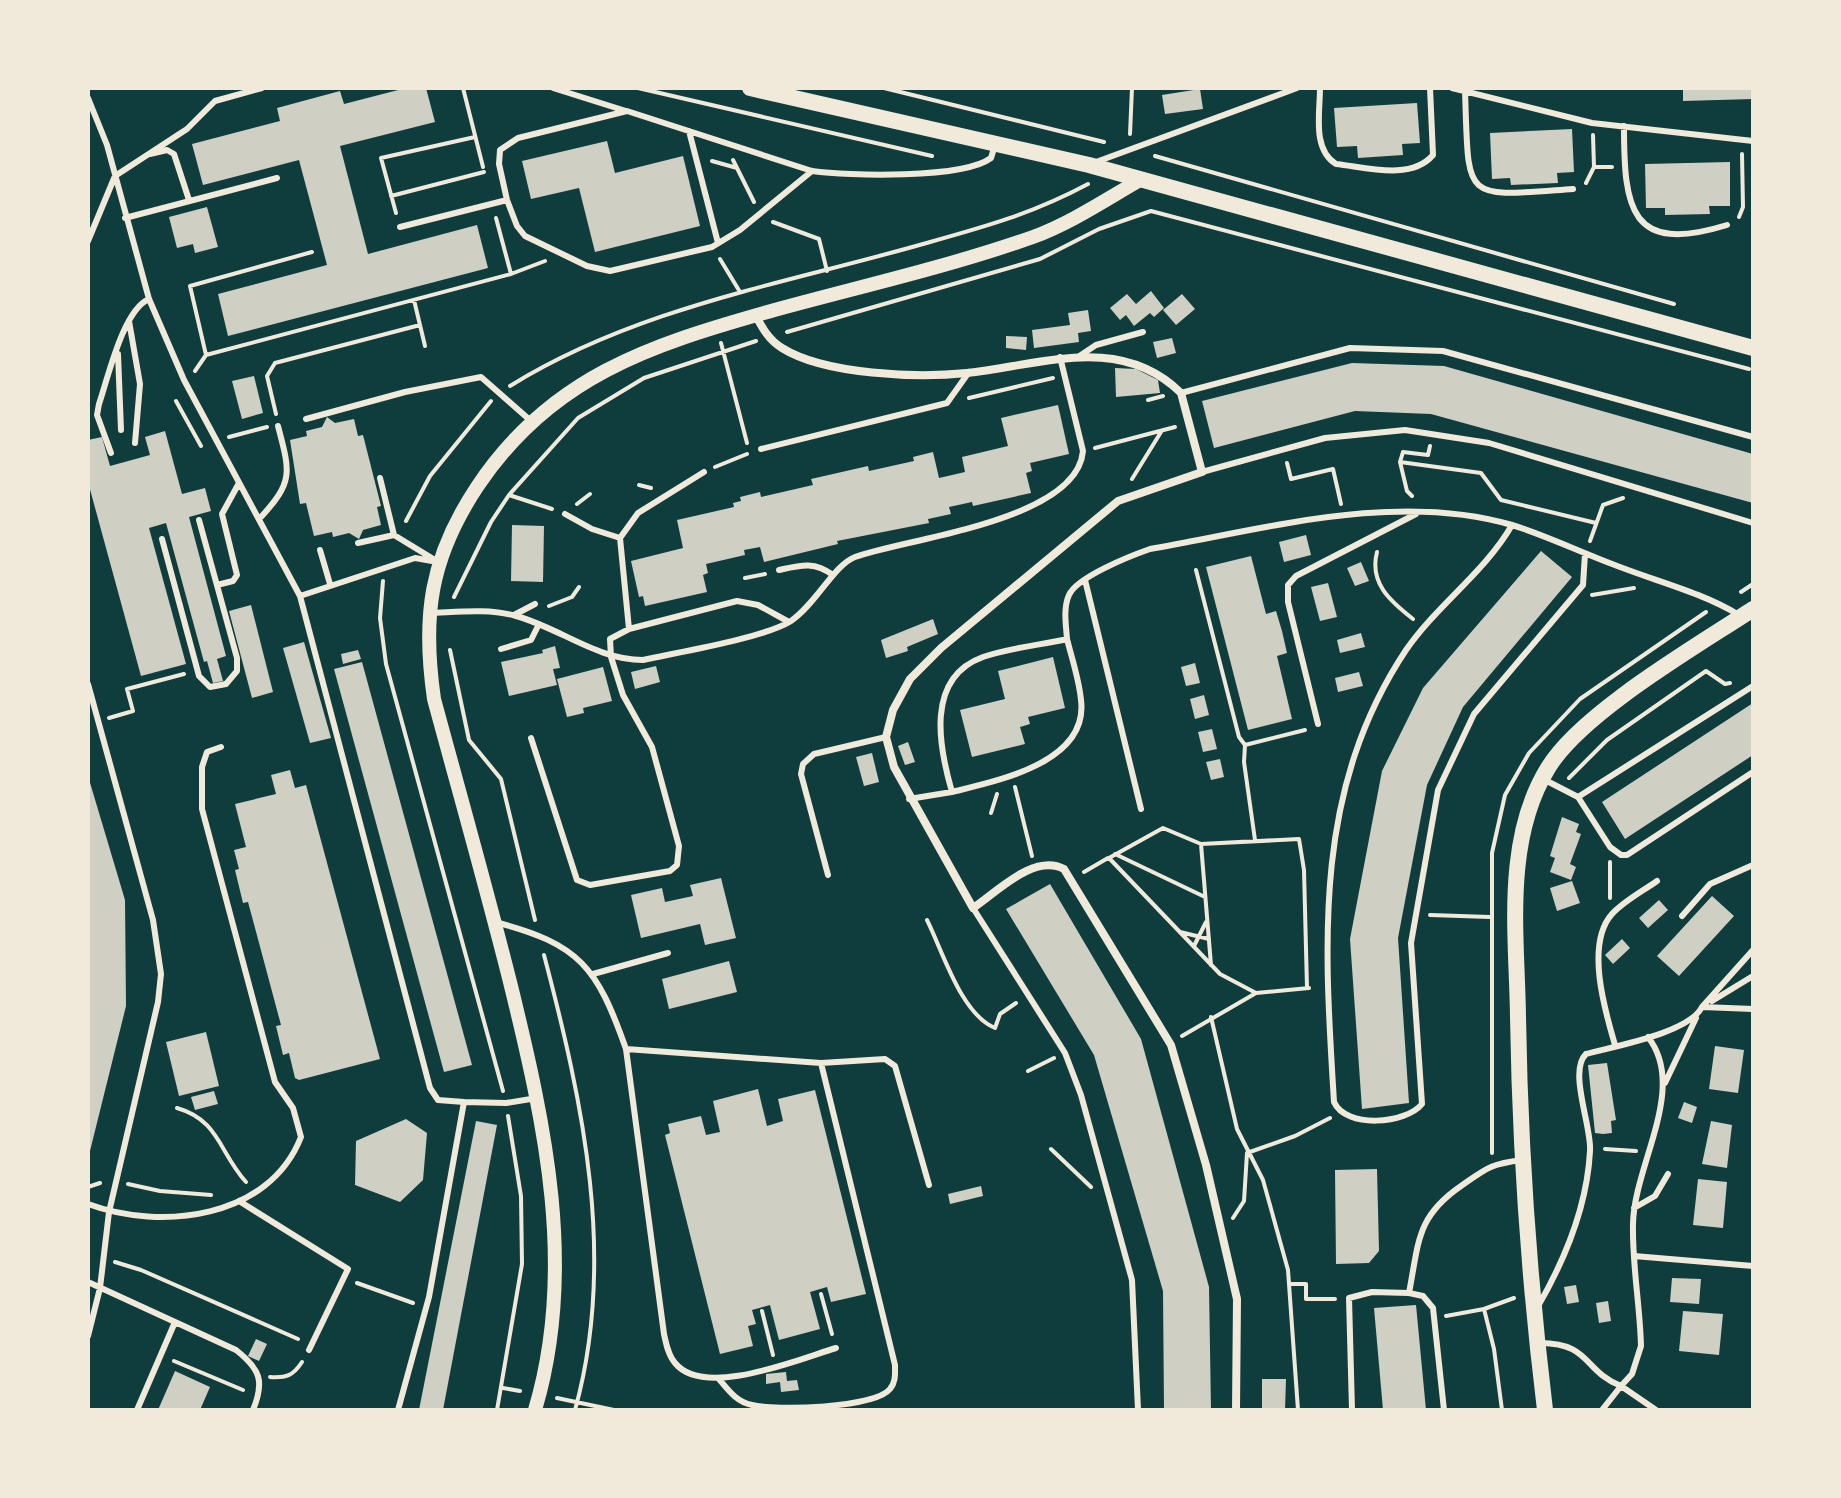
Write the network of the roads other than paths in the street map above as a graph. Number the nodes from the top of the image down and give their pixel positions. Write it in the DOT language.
graph roads {
  1 [pos="262,88"];
  2 [pos="553,88"];
  3 [pos="750,88"];
  4 [pos="1297,88"];
  5 [pos="1320,88"];
  6 [pos="1430,88"];
  7 [pos="1452,88"];
  8 [pos="1465,91"];
  9 [pos="88,98"];
  10 [pos="627,111"];
  11 [pos="1624,126"];
  12 [pos="689,131"];
  13 [pos="995,141"];
  14 [pos="1753,141"];
  15 [pos="147,154"];
  16 [pos="1089,165"];
  17 [pos="812,171"];
  18 [pos="115,176"];
  19 [pos="277,178"];
  20 [pos="1140,180"];
  21 [pos="1573,189"];
  22 [pos="189,200"];
  23 [pos="507,200"];
  24 [pos="125,218"];
  25 [pos="1727,225"];
  26 [pos="400,227"];
  27 [pos="88,241"];
  28 [pos="715,245"];
  29 [pos="149,299"];
  30 [pos="756,316"];
  31 [pos="129,321"];
  32 [pos="1143,332"];
  33 [pos="119,345"];
  34 [pos="1753,348"];
  35 [pos="1060,357"];
  36 [pos="1078,357"];
  37 [pos="969,372"];
  38 [pos="1181,393"];
  39 [pos="306,419"];
  40 [pos="531,421"];
  41 [pos="278,426"];
  42 [pos="121,430"];
  43 [pos="1753,437"];
  44 [pos="135,443"];
  45 [pos="761,449"];
  46 [pos="111,453"];
  47 [pos="704,472"];
  48 [pos="1202,472"];
  49 [pos="380,478"];
  50 [pos="239,483"];
  51 [pos="1419,512"];
  52 [pos="565,514"];
  53 [pos="261,517"];
  54 [pos="199,520"];
  55 [pos="1753,523"];
  56 [pos="1512,525"];
  57 [pos="396,536"];
  58 [pos="620,538"];
  59 [pos="162,539"];
  60 [pos="358,543"];
  61 [pos="320,550"];
  62 [pos="1585,554"];
  63 [pos="438,562"];
  64 [pos="779,570"];
  65 [pos="833,575"];
  66 [pos="1085,580"];
  67 [pos="330,584"];
  68 [pos="217,585"];
  69 [pos="300,596"];
  70 [pos="535,604"];
  71 [pos="429,613"];
  72 [pos="1748,613"];
  73 [pos="514,615"];
  74 [pos="789,622"];
  75 [pos="539,624"];
  76 [pos="629,629"];
  77 [pos="1067,639"];
  78 [pos="501,649"];
  79 [pos="611,657"];
  80 [pos="88,684"];
  81 [pos="1753,686"];
  82 [pos="1318,724"];
  83 [pos="886,737"];
  84 [pos="531,738"];
  85 [pos="221,747"];
  86 [pos="1753,772"];
  87 [pos="1542,779"];
  88 [pos="952,792"];
  89 [pos="1578,797"];
  90 [pos="909,799"];
  91 [pos="1141,809"];
  92 [pos="1753,865"];
  93 [pos="828,875"];
  94 [pos="1657,881"];
  95 [pos="973,908"];
  96 [pos="1682,916"];
  97 [pos="495,922"];
  98 [pos="1753,950"];
  99 [pos="668,953"];
  100 [pos="593,974"];
  101 [pos="1753,976"];
  102 [pos="1702,1007"];
  103 [pos="1753,1009"];
  104 [pos="1696,1018"];
  105 [pos="1648,1037"];
  106 [pos="1615,1045"];
  107 [pos="626,1049"];
  108 [pos="821,1063"];
  109 [pos="1665,1084"];
  110 [pos="537,1098"];
  111 [pos="464,1102"];
  112 [pos="1522,1160"];
  113 [pos="1668,1174"];
  114 [pos="929,1185"];
  115 [pos="239,1201"];
  116 [pos="88,1204"];
  117 [pos="1634,1208"];
  118 [pos="109,1212"];
  119 [pos="1634,1256"];
  120 [pos="1753,1266"];
  121 [pos="88,1282"];
  122 [pos="100,1288"];
  123 [pos="1409,1293"];
  124 [pos="1534,1315"];
  125 [pos="175,1322"];
  126 [pos="88,1336"];
  127 [pos="1537,1343"];
  128 [pos="310,1348"];
  129 [pos="836,1348"];
  130 [pos="719,1379"];
  131 [pos="1621,1386"];
  132 [pos="137,1410"];
  133 [pos="253,1410"];
  134 [pos="398,1410"];
  135 [pos="535,1410"];
  136 [pos="1138,1410"];
  137 [pos="1236,1410"];
  138 [pos="1352,1410"];
  139 [pos="1444,1410"];
  140 [pos="1545,1410"];
  141 [pos="1602,1410"];
  142 [pos="1656,1410"];
  1 -- 15 [label="lane"];
  2 -- 10 [label="lane"];
  3 -- 13 [label="main road"];
  4 -- 16 [label="lane"];
  5 -- 6 [label="lane"];
  7 -- 8 [label="lane"];
  8 -- 11 [label="lane"];
  8 -- 21 [label="lane"];
  9 -- 18 [label="lane"];
  10 -- 12 [label="lane"];
  10 -- 23 [label="lane"];
  11 -- 14 [label="lane"];
  11 -- 25 [label="lane"];
  12 -- 17 [label="lane"];
  12 -- 28 [label="lane"];
  13 -- 16 [label="main road"];
  13 -- 17 [label="lane"];
  15 -- 18 [label="lane"];
  15 -- 22 [label="lane"];
  16 -- 20 [label="main road"];
  17 -- 28 [label="lane"];
  18 -- 24 [label="lane"];
  18 -- 27 [label="lane"];
  19 -- 22 [label="lane"];
  20 -- 30 [label="street"];
  20 -- 34 [label="main road"];
  22 -- 24 [label="lane"];
  23 -- 26 [label="lane"];
  23 -- 28 [label="lane"];
  24 -- 29 [label="lane"];
  29 -- 31 [label="lane"];
  29 -- 50 [label="lane"];
  30 -- 37 [label="street"];
  30 -- 40 [label="street"];
  31 -- 33 [label="lane"];
  31 -- 44 [label="lane"];
  32 -- 36 [label="lane"];
  33 -- 42 [label="lane"];
  33 -- 46 [label="lane"];
  35 -- 36 [label="street"];
  35 -- 37 [label="street"];
  35 -- 65 [label="lane"];
  36 -- 38 [label="street"];
  37 -- 45 [label="lane"];
  38 -- 43 [label="lane"];
  38 -- 48 [label="street"];
  39 -- 40 [label="lane"];
  40 -- 63 [label="street"];
  41 -- 53 [label="lane"];
  47 -- 58 [label="lane"];
  48 -- 55 [label="lane"];
  48 -- 83 [label="street"];
  49 -- 57 [label="lane"];
  50 -- 53 [label="lane"];
  50 -- 68 [label="lane"];
  51 -- 56 [label="lane"];
  51 -- 66 [label="lane"];
  51 -- 82 [label="lane"];
  52 -- 58 [label="lane"];
  53 -- 69 [label="lane"];
  54 -- 68 [label="lane"];
  56 -- 62 [label="lane"];
  56 -- 62 [label="lane"];
  57 -- 60 [label="lane"];
  57 -- 63 [label="lane"];
  58 -- 76 [label="lane"];
  59 -- 68 [label="lane"];
  61 -- 67 [label="lane"];
  62 -- 72 [label="lane"];
  63 -- 67 [label="lane"];
  63 -- 71 [label="street"];
  64 -- 65 [label="lane"];
  65 -- 74 [label="lane"];
  66 -- 77 [label="lane"];
  66 -- 91 [label="lane"];
  67 -- 69 [label="lane"];
  69 -- 111 [label="lane"];
  70 -- 73 [label="lane"];
  71 -- 73 [label="lane"];
  71 -- 97 [label="street"];
  72 -- 87 [label="main road"];
  73 -- 75 [label="lane"];
  74 -- 76 [label="lane"];
  74 -- 79 [label="lane"];
  75 -- 78 [label="lane"];
  75 -- 79 [label="lane"];
  76 -- 79 [label="lane"];
  77 -- 88 [label="lane"];
  77 -- 88 [label="lane"];
  79 -- 84 [label="lane"];
  80 -- 118 [label="lane"];
  81 -- 89 [label="lane"];
  83 -- 90 [label="street"];
  83 -- 93 [label="lane"];
  85 -- 115 [label="lane"];
  86 -- 89 [label="lane"];
  87 -- 89 [label="lane"];
  87 -- 112 [label="main road"];
  88 -- 90 [label="lane"];
  90 -- 95 [label="street"];
  92 -- 96 [label="lane"];
  94 -- 106 [label="lane"];
  95 -- 136 [label="lane"];
  95 -- 137 [label="street"];
  97 -- 100 [label="lane"];
  97 -- 110 [label="street"];
  98 -- 102 [label="lane"];
  99 -- 100 [label="lane"];
  100 -- 107 [label="lane"];
  101 -- 102 [label="lane"];
  102 -- 103 [label="lane"];
  102 -- 104 [label="lane"];
  104 -- 105 [label="lane"];
  104 -- 109 [label="lane"];
  105 -- 106 [label="lane"];
  105 -- 109 [label="lane"];
  106 -- 124 [label="lane"];
  107 -- 108 [label="lane"];
  107 -- 130 [label="lane"];
  108 -- 114 [label="lane"];
  108 -- 130 [label="lane"];
  109 -- 117 [label="lane"];
  110 -- 111 [label="lane"];
  110 -- 135 [label="street"];
  111 -- 134 [label="lane"];
  112 -- 123 [label="lane"];
  112 -- 124 [label="main road"];
  113 -- 117 [label="lane"];
  115 -- 118 [label="lane"];
  115 -- 128 [label="lane"];
  116 -- 118 [label="lane"];
  117 -- 119 [label="lane"];
  118 -- 122 [label="lane"];
  119 -- 120 [label="lane"];
  119 -- 131 [label="lane"];
  121 -- 122 [label="lane"];
  122 -- 125 [label="lane"];
  122 -- 126 [label="lane"];
  123 -- 138 [label="lane"];
  123 -- 139 [label="lane"];
  124 -- 127 [label="main road"];
  125 -- 132 [label="lane"];
  125 -- 133 [label="lane"];
  127 -- 131 [label="lane"];
  127 -- 140 [label="main road"];
  129 -- 130 [label="lane"];
  131 -- 141 [label="lane"];
  131 -- 142 [label="lane"];
}
